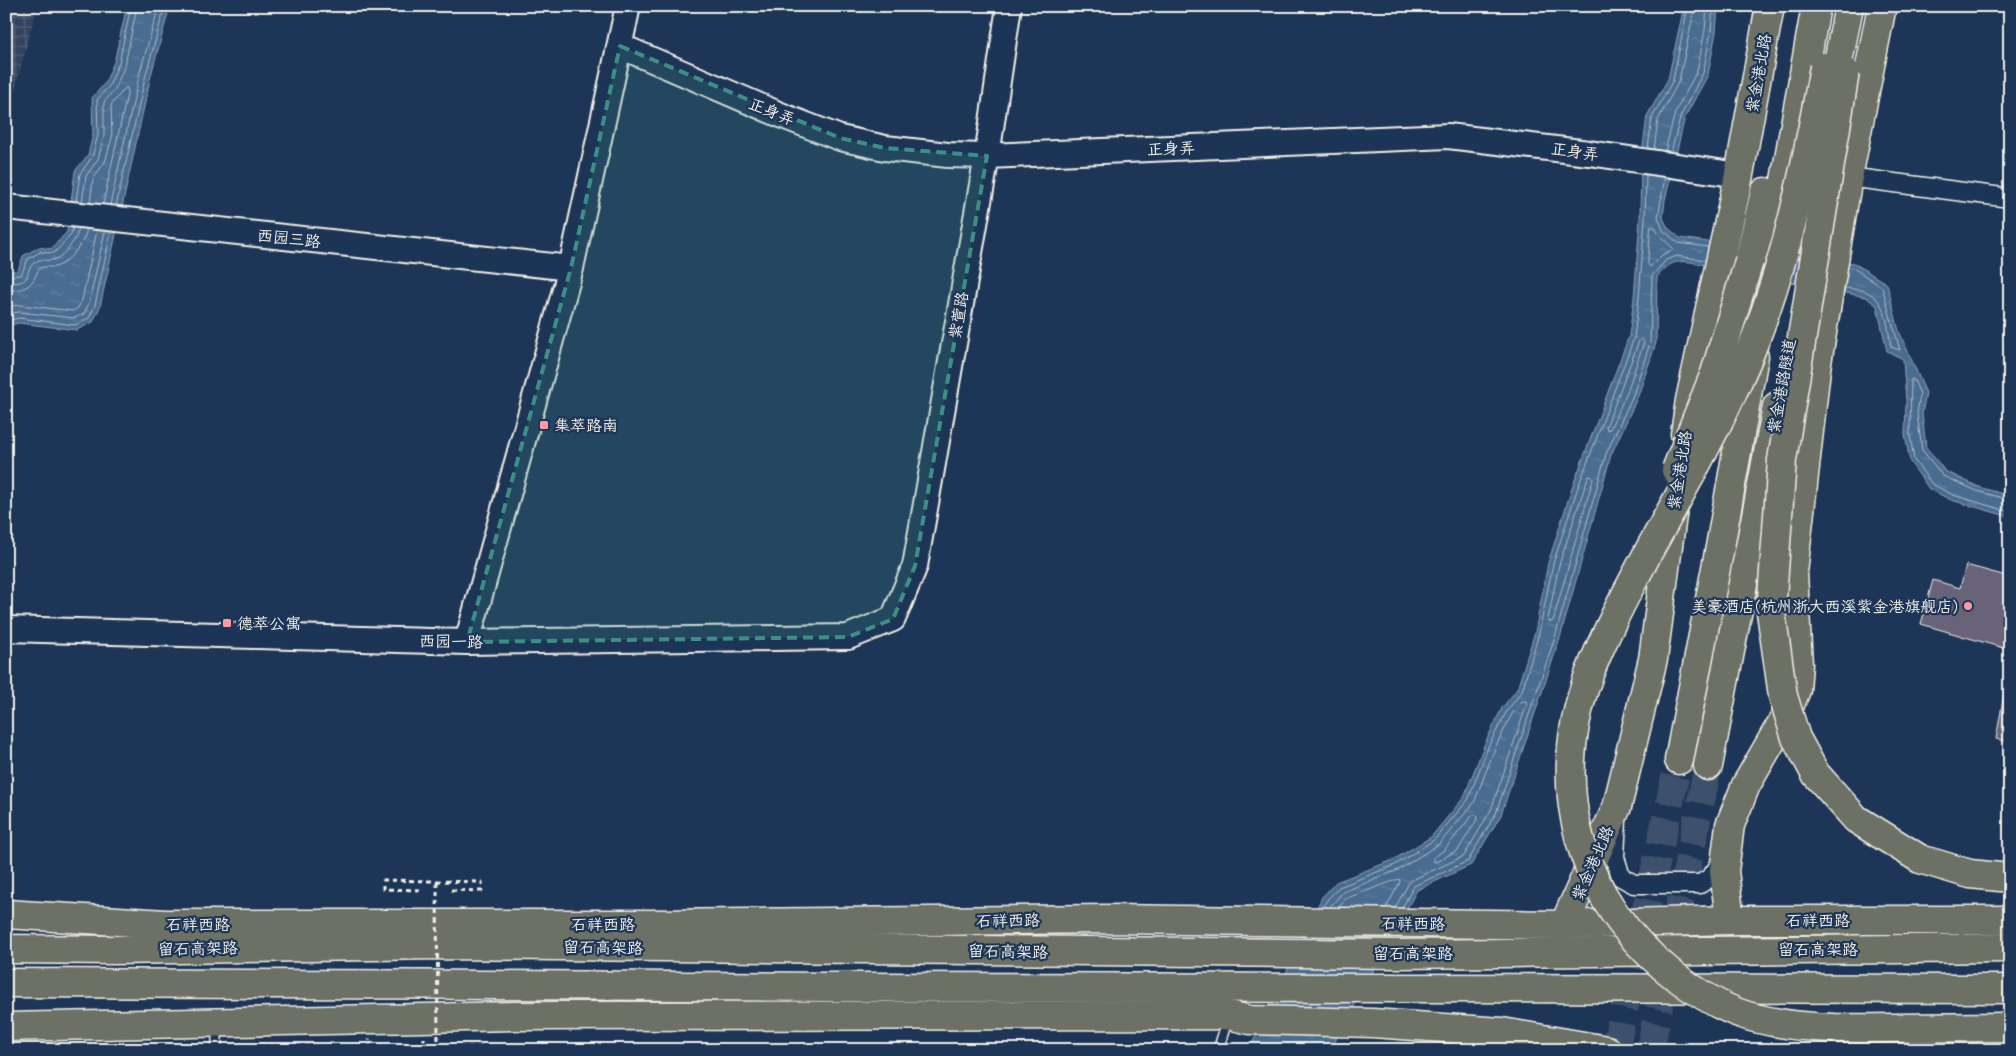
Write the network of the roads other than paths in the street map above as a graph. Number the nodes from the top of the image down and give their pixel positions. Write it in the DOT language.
graph roads {
  1 [pos="628,6"];
  2 [pos="1009,6"];
  3 [pos="1770,6"];
  4 [pos="1799,6"];
  5 [pos="1816,6"];
  6 [pos="1835,6"];
  7 [pos="1849,6"];
  8 [pos="1857,6"];
  9 [pos="1882,6"];
  10 [pos="620,46"];
  11 [pos="1834,69"];
  12 [pos="987,156"];
  13 [pos="1739,175"];
  14 [pos="1848,177"];
  15 [pos="2010,198"];
  16 [pos="6,207"];
  17 [pos="571,268"];
  18 [pos="1623,599"];
  19 [pos="893,619"];
  20 [pos="6,629"];
  21 [pos="467,642"];
  22 [pos="1679,760"];
  23 [pos="1708,766"];
  24 [pos="1617,807"];
  25 [pos="1726,858"];
  26 [pos="2010,878"];
  27 [pos="6,914"];
  28 [pos="1730,920"];
  29 [pos="2010,920"];
  30 [pos="1564,925"];
  31 [pos="6,934"];
  32 [pos="2010,948"];
  33 [pos="6,949"];
  34 [pos="115,950"];
  35 [pos="99,982"];
  36 [pos="6,983"];
  37 [pos="2010,989"];
  38 [pos="6,1002"];
  39 [pos="1239,1018"];
  40 [pos="6,1027"];
  41 [pos="2010,1027"];
  42 [pos="217,1037"];
  43 [pos="1218,1050"];
  44 [pos="1607,1050"];
  1 -- 10 [label="street"];
  2 -- 12 [label="street, 紫萱路"];
  3 -- 13 [label="main road, 紫金港北路"];
  4 -- 18 [label="main road, bridge"];
  5 -- 22 [label="main road, 紫金港路隧道"];
  6 -- 11 [label="main road"];
  7 -- 23 [label="main road, 紫金港路隧道"];
  8 -- 11 [label="main road"];
  9 -- 14 [label="main road"];
  10 -- 12 [label="street, 正身弄"];
  10 -- 17 [label="street"];
  11 -- 18 [label="main road, bridge"];
  11 -- 26 [label="main road, bridge"];
  12 -- 13 [label="street, 正身弄"];
  12 -- 19 [label="street, 紫萱路"];
  13 -- 24 [label="main road, 紫金港北路"];
  14 -- 15 [label="street"];
  14 -- 25 [label="main road"];
  16 -- 17 [label="street, 西园三路"];
  17 -- 21 [label="street"];
  18 -- 41 [label="main road, bridge"];
  19 -- 21 [label="street, 西园一路"];
  20 -- 21 [label="street, 西园一路"];
  24 -- 25 [label="street"];
  24 -- 30 [label="main road, 紫金港北路"];
  25 -- 28 [label="main road"];
  27 -- 30 [label="main road, 石祥西路"];
  28 -- 29 [label="main road, 石祥西路"];
  28 -- 30 [label="main road, 石祥西路"];
  31 -- 34 [label="main road"];
  32 -- 34 [label="main road, 留石高架路"];
  33 -- 34 [label="main road, 留石高架路"];
  35 -- 36 [label="main road, 留石高架路"];
  35 -- 37 [label="main road, 留石高架路"];
  35 -- 38 [label="main road"];
  39 -- 42 [label="main road"];
  39 -- 43 [label="lane"];
  39 -- 44 [label="main road"];
  40 -- 42 [label="main road"];
}
